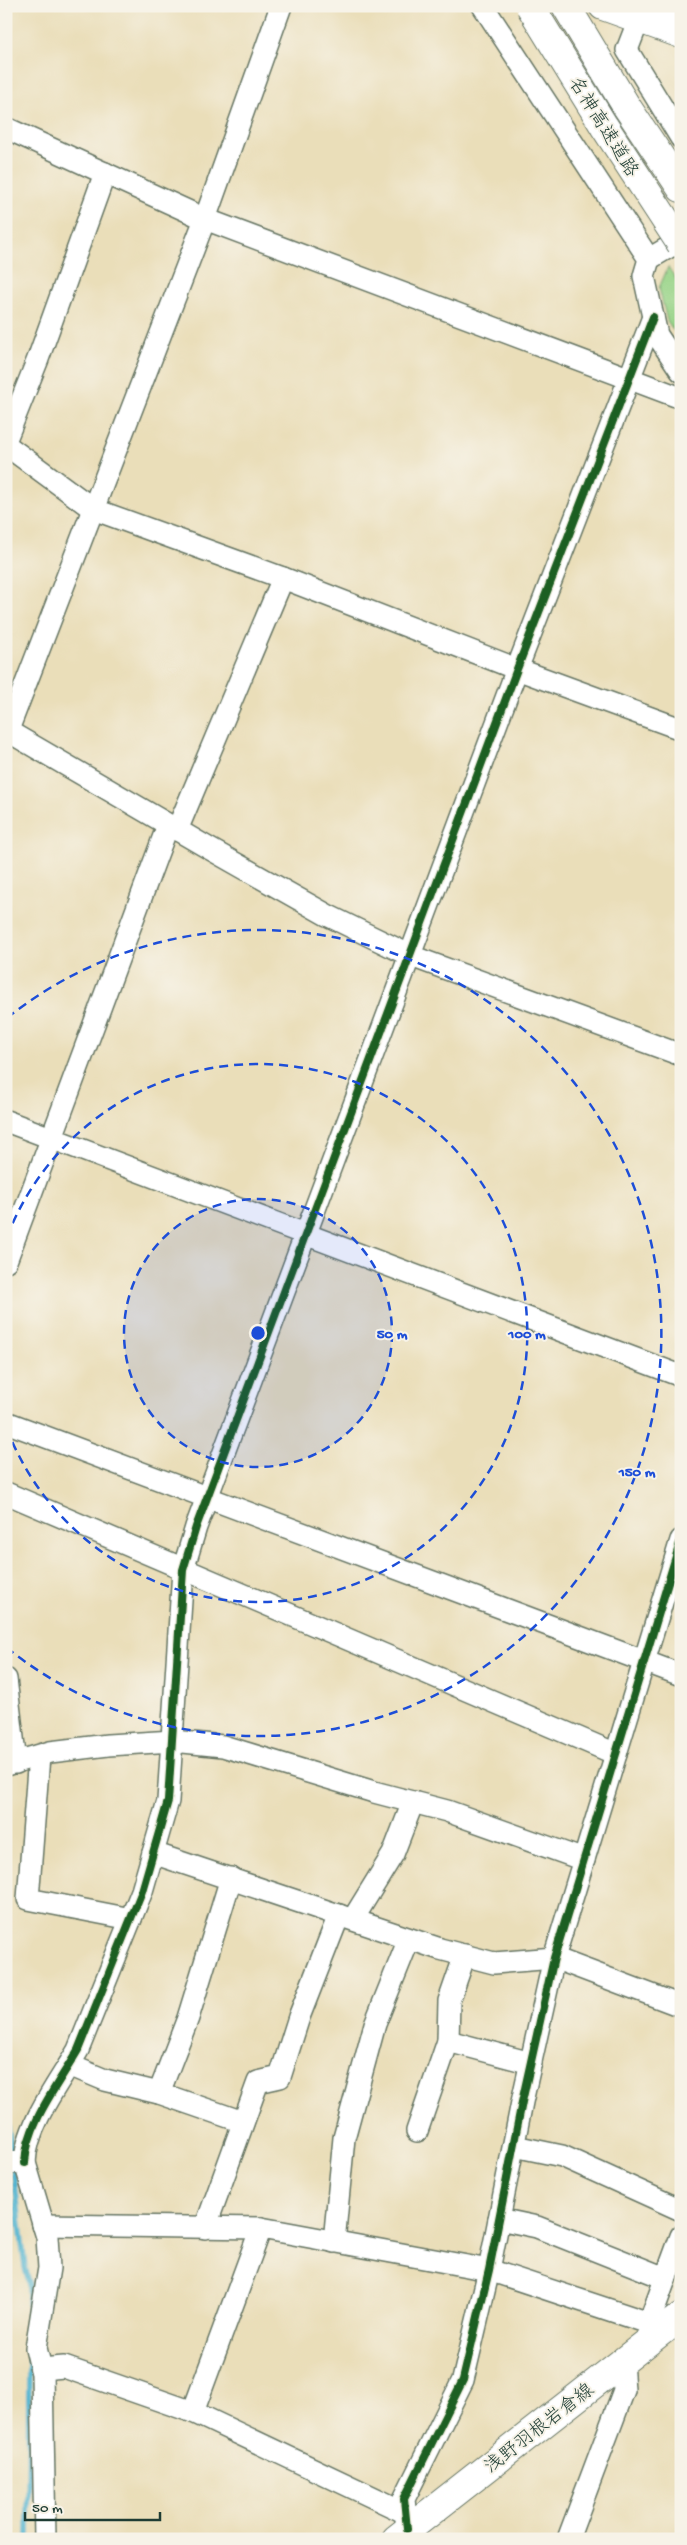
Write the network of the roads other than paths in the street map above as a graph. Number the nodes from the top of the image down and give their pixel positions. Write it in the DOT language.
graph roads {
  1 [pos="281,6"];
  2 [pos="483,6"];
  3 [pos="530,6"];
  4 [pos="566,6"];
  5 [pos="603,6"];
  6 [pos="650,13"];
  7 [pos="681,13"];
  8 [pos="681,34"];
  9 [pos="6,128"];
  10 [pos="681,138"];
  11 [pos="105,173"];
  12 [pos="681,188"];
  13 [pos="205,219"];
  14 [pos="681,240"];
  15 [pos="681,244"];
  16 [pos="649,259"];
  17 [pos="652,317"];
  18 [pos="681,371"];
  19 [pos="628,379"];
  20 [pos="681,398"];
  21 [pos="6,439"];
  22 [pos="6,445"];
  23 [pos="93,509"];
  24 [pos="283,578"];
  25 [pos="517,669"];
  26 [pos="681,729"];
  27 [pos="7,732"];
  28 [pos="172,827"];
  29 [pos="411,956"];
  30 [pos="681,1055"];
  31 [pos="6,1121"];
  32 [pos="51,1138"];
  33 [pos="306,1234"];
  34 [pos="6,1261"];
  35 [pos="681,1376"];
  36 [pos="6,1422"];
  37 [pos="6,1493"];
  38 [pos="207,1496"];
  39 [pos="681,1540"];
  40 [pos="183,1570"];
  41 [pos="644,1660"];
  42 [pos="681,1675"];
  43 [pos="6,1679"];
  44 [pos="173,1741"];
  45 [pos="616,1754"];
  46 [pos="39,1756"];
  47 [pos="11,1764"];
  48 [pos="413,1802"];
  49 [pos="153,1853"];
  50 [pos="584,1860"];
  51 [pos="231,1878"];
  52 [pos="346,1917"];
  53 [pos="131,1919"];
  54 [pos="409,1938"];
  55 [pos="466,1955"];
  56 [pos="554,1958"];
  57 [pos="681,2006"];
  58 [pos="448,2041"];
  59 [pos="531,2063"];
  60 [pos="69,2066"];
  61 [pos="159,2093"];
  62 [pos="243,2122"];
  63 [pos="417,2131"];
  64 [pos="514,2146"];
  65 [pos="16,2163"];
  66 [pos="681,2210"];
  67 [pos="499,2219"];
  68 [pos="43,2225"];
  69 [pos="205,2228"];
  70 [pos="261,2228"];
  71 [pos="681,2236"];
  72 [pos="334,2242"];
  73 [pos="489,2270"];
  74 [pos="665,2278"];
  75 [pos="670,2324"];
  76 [pos="622,2361"];
  77 [pos="41,2369"];
  78 [pos="193,2412"];
  79 [pos="403,2527"];
  80 [pos="45,2539"];
  81 [pos="568,2539"];
  1 -- 13 [label="street"];
  2 -- 16 [label="street"];
  3 -- 15 [label="main road, 名神高速道路, bridge"];
  4 -- 12 [label="main road, 名神高速道路"];
  5 -- 6 [label="main road"];
  6 -- 7 [label="main road"];
  6 -- 8 [label="main road"];
  6 -- 10 [label="street"];
  9 -- 11 [label="street"];
  11 -- 13 [label="street"];
  11 -- 21 [label="street"];
  13 -- 19 [label="street"];
  13 -- 23 [label="street"];
  14 -- 16 [label="street"];
  16 -- 17 [label="street"];
  17 -- 18 [label="street"];
  17 -- 19 [label="street"];
  19 -- 20 [label="street"];
  19 -- 25 [label="street"];
  22 -- 23 [label="street"];
  23 -- 24 [label="street"];
  23 -- 27 [label="street"];
  24 -- 25 [label="street"];
  24 -- 28 [label="street"];
  25 -- 26 [label="street"];
  25 -- 29 [label="street"];
  27 -- 28 [label="street"];
  28 -- 29 [label="street"];
  28 -- 32 [label="street"];
  29 -- 30 [label="street"];
  29 -- 33 [label="street"];
  31 -- 32 [label="street"];
  32 -- 33 [label="street"];
  32 -- 34 [label="street"];
  33 -- 35 [label="street"];
  33 -- 38 [label="street"];
  36 -- 38 [label="street"];
  37 -- 40 [label="street"];
  38 -- 40 [label="street"];
  38 -- 41 [label="street"];
  39 -- 41 [label="street"];
  40 -- 44 [label="street"];
  40 -- 45 [label="street"];
  41 -- 42 [label="street"];
  41 -- 45 [label="street"];
  43 -- 47 [label="street"];
  44 -- 46 [label="street"];
  44 -- 48 [label="street"];
  44 -- 49 [label="street"];
  45 -- 50 [label="street"];
  46 -- 47 [label="street"];
  46 -- 53 [label="street"];
  48 -- 50 [label="street"];
  48 -- 52 [label="street"];
  49 -- 51 [label="street"];
  49 -- 53 [label="street"];
  50 -- 56 [label="street"];
  51 -- 52 [label="street"];
  51 -- 61 [label="street"];
  52 -- 54 [label="street"];
  52 -- 62 [label="street"];
  53 -- 60 [label="street"];
  54 -- 55 [label="street"];
  54 -- 72 [label="street"];
  55 -- 56 [label="street"];
  55 -- 58 [label="street"];
  56 -- 57 [label="street"];
  56 -- 59 [label="street"];
  58 -- 59 [label="street"];
  58 -- 63 [label="street"];
  59 -- 64 [label="street"];
  60 -- 61 [label="street"];
  60 -- 65 [label="street"];
  61 -- 62 [label="street"];
  62 -- 69 [label="street"];
  64 -- 66 [label="street"];
  64 -- 67 [label="street"];
  65 -- 68 [label="street"];
  67 -- 73 [label="street"];
  67 -- 74 [label="street"];
  68 -- 69 [label="street"];
  68 -- 77 [label="street"];
  69 -- 70 [label="street"];
  70 -- 72 [label="street"];
  70 -- 78 [label="street"];
  71 -- 74 [label="street"];
  72 -- 73 [label="street"];
  73 -- 75 [label="street"];
  73 -- 79 [label="street"];
  74 -- 75 [label="street"];
  75 -- 76 [label="main road, 浅野羽根岩倉線"];
  76 -- 79 [label="main road, 浅野羽根岩倉線"];
  76 -- 81 [label="street"];
  77 -- 78 [label="street"];
  77 -- 80 [label="street"];
  78 -- 79 [label="street"];
}
